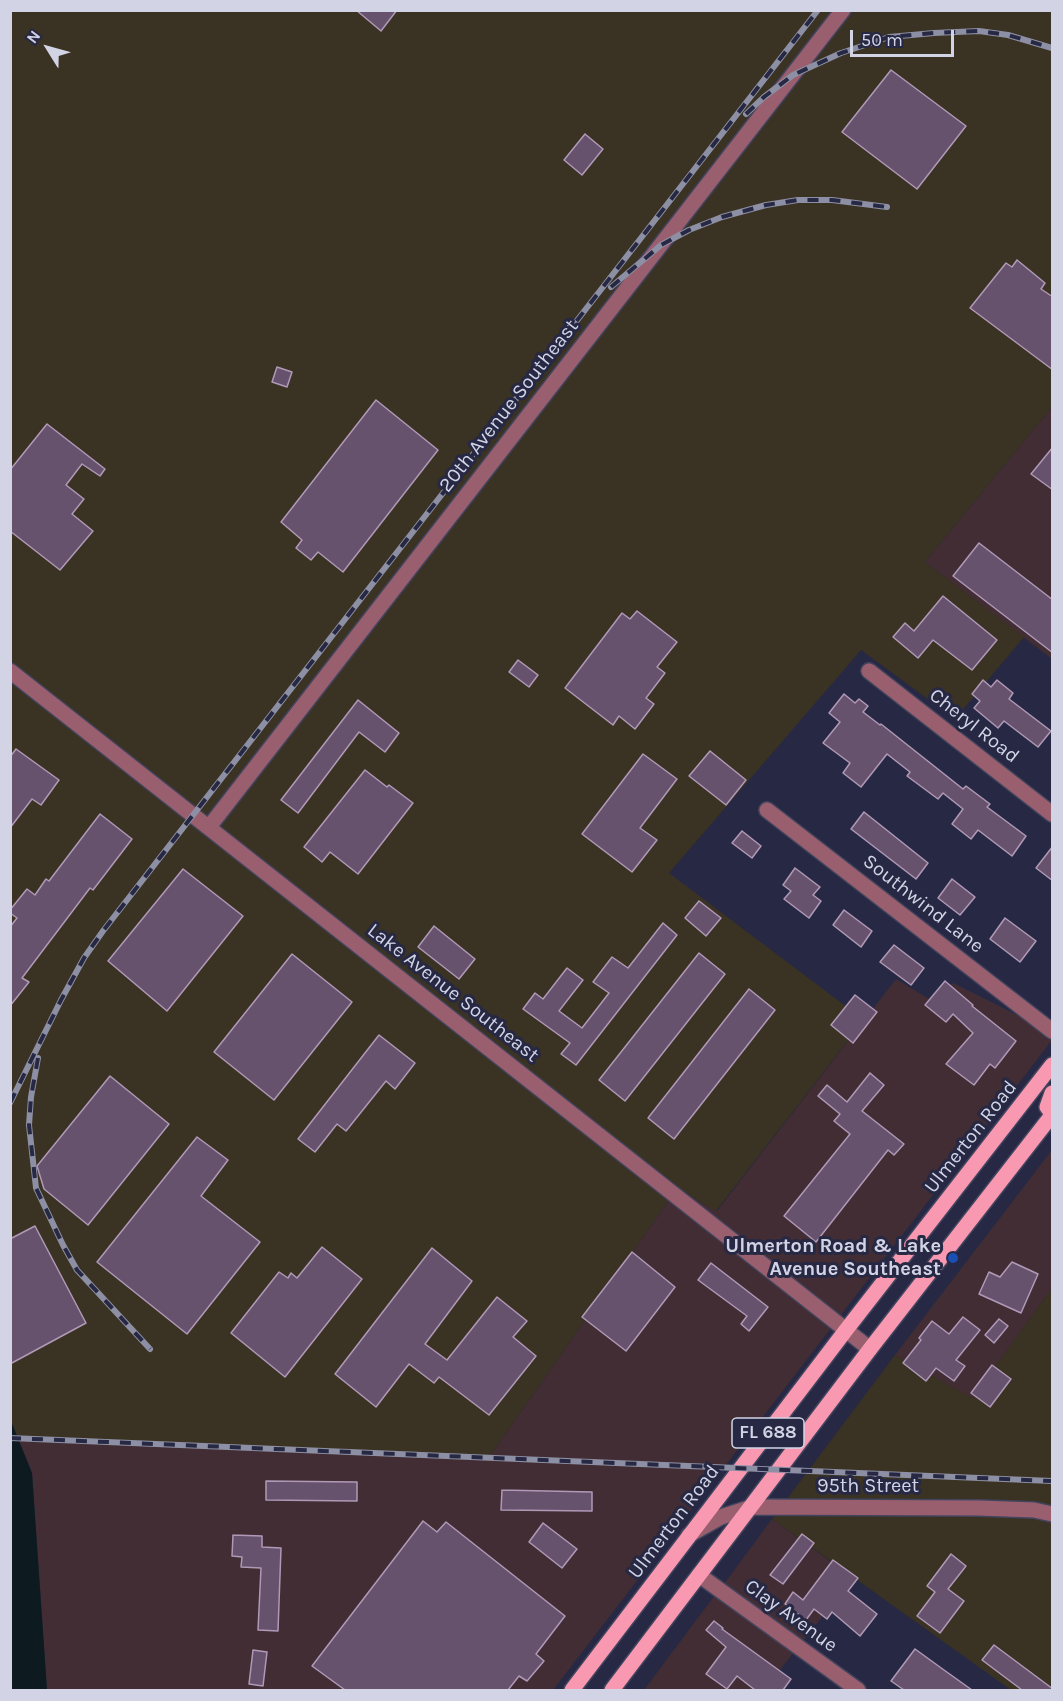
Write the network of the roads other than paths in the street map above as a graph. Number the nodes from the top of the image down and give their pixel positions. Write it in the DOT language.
graph roads {
  1 [pos="843,10"];
  2 [pos="10,671"];
  3 [pos="869,671"];
  4 [pos="767,810"];
  5 [pos="1053,814"];
  6 [pos="209,826"];
  7 [pos="1053,1031"];
  8 [pos="1053,1065"];
  9 [pos="1053,1093"];
  10 [pos="1053,1115"];
  11 [pos="846,1330"];
  12 [pos="870,1349"];
  13 [pos="752,1507"];
  14 [pos="1053,1514"];
  15 [pos="689,1535"];
  16 [pos="699,1575"];
  17 [pos="572,1690"];
  18 [pos="612,1690"];
  19 [pos="858,1690"];
  1 -- 6 [label="street, 20th Avenue Southeast"];
  2 -- 6 [label="street, Lake Avenue Southeast"];
  3 -- 5 [label="street, Cheryl Road"];
  4 -- 7 [label="street, Southwind Lane"];
  6 -- 11 [label="street, Lake Avenue Southeast"];
  8 -- 11 [label="main road, Ulmerton Road / FL 688"];
  9 -- 10 [label="main road"];
  10 -- 12 [label="main road, FL 688"];
  11 -- 12 [label="street, Lake Avenue Southeast"];
  11 -- 15 [label="main road, Ulmerton Road / FL 688"];
  12 -- 13 [label="main road, FL 688"];
  13 -- 14 [label="street, 95th Street"];
  13 -- 15 [label="street, 95th Street"];
  13 -- 16 [label="main road, FL 688"];
  15 -- 17 [label="main road, Ulmerton Road / FL 688"];
  16 -- 18 [label="main road, FL 688"];
  16 -- 19 [label="street, Clay Avenue"];
}
